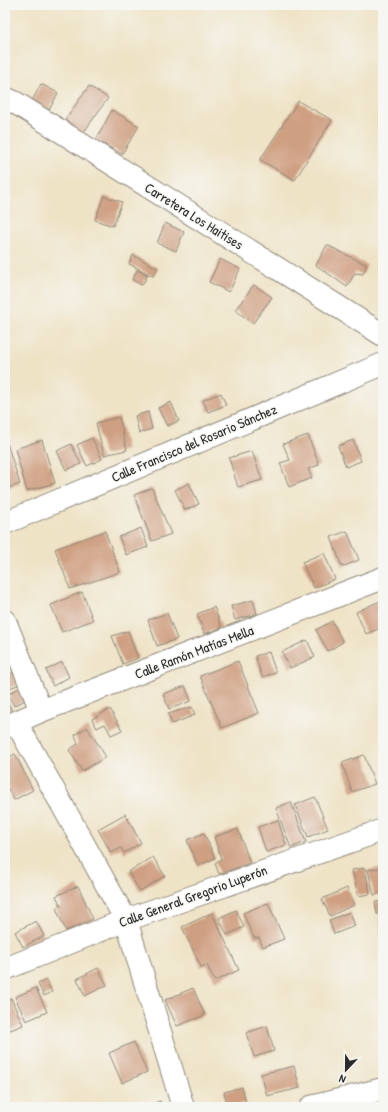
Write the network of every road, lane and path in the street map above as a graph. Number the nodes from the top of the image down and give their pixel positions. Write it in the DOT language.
graph roads {
  1 [pos="9,103"];
  2 [pos="383,335"];
  3 [pos="383,364"];
  4 [pos="5,522"];
  5 [pos="383,578"];
  6 [pos="5,620"];
  7 [pos="41,711"];
  8 [pos="10,724"];
  9 [pos="383,830"];
  10 [pos="126,920"];
  11 [pos="5,968"];
  12 [pos="383,1089"];
  13 [pos="183,1107"];
  14 [pos="311,1107"];
  1 -- 2 [label="street, Carretera Los Haitises"];
  3 -- 4 [label="street, Calle Francisco del Rosario Sánchez"];
  5 -- 7 [label="street, Calle Ramón Matías Mella"];
  6 -- 7 [label="street"];
  7 -- 8 [label="street, Calle Ramón Matías Mella"];
  8 -- 10 [label="street"];
  9 -- 10 [label="street, Calle General Gregorio Luperón"];
  10 -- 11 [label="street, Calle General Gregorio Luperón"];
  10 -- 13 [label="street"];
  12 -- 14 [label="street"];
}
